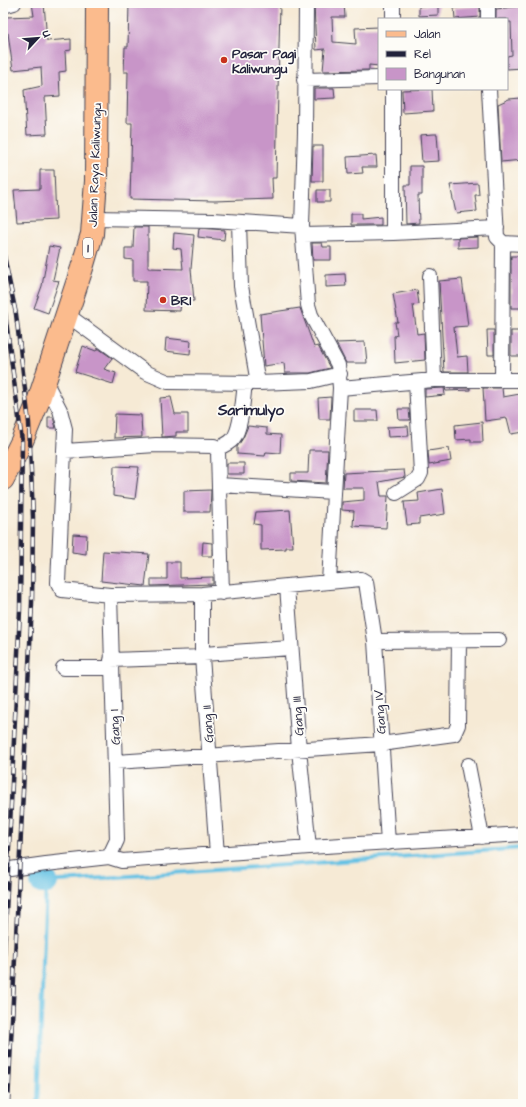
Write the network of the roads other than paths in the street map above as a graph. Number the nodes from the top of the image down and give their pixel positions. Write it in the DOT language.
graph roads {
  1 [pos="14,3"];
  2 [pos="98,3"];
  3 [pos="306,3"];
  4 [pos="393,3"];
  5 [pos="488,3"];
  6 [pos="3,6"];
  7 [pos="393,18"];
  8 [pos="488,18"];
  9 [pos="378,78"];
  10 [pos="304,80"];
  11 [pos="393,90"];
  12 [pos="489,90"];
  13 [pos="93,218"];
  14 [pos="239,222"];
  15 [pos="497,228"];
  16 [pos="302,231"];
  17 [pos="393,234"];
  18 [pos="503,243"];
  19 [pos="523,244"];
  20 [pos="430,276"];
  21 [pos="66,314"];
  22 [pos="45,380"];
  23 [pos="340,380"];
  24 [pos="434,380"];
  25 [pos="502,380"];
  26 [pos="523,380"];
  27 [pos="416,382"];
  28 [pos="251,383"];
  29 [pos="216,449"];
  30 [pos="65,451"];
  31 [pos="3,478"];
  32 [pos="219,484"];
  33 [pos="334,492"];
  34 [pos="396,493"];
  35 [pos="329,582"];
  36 [pos="287,586"];
  37 [pos="222,593"];
  38 [pos="202,594"];
  39 [pos="110,595"];
  40 [pos="459,640"];
  41 [pos="499,640"];
  42 [pos="375,642"];
  43 [pos="291,648"];
  44 [pos="203,656"];
  45 [pos="112,664"];
  46 [pos="63,668"];
  47 [pos="381,744"];
  48 [pos="299,750"];
  49 [pos="210,756"];
  50 [pos="116,762"];
  51 [pos="468,765"];
  52 [pos="523,834"];
  53 [pos="482,837"];
  54 [pos="388,843"];
  55 [pos="309,847"];
  56 [pos="217,854"];
  57 [pos="109,857"];
  58 [pos="3,870"];
  1 -- 6 [label="street"];
  2 -- 13 [label="main road, Jalan Raya Kaliwungu / 1"];
  3 -- 10 [label="street"];
  4 -- 7 [label="street"];
  5 -- 8 [label="street"];
  9 -- 10 [label="street"];
  10 -- 16 [label="street"];
  11 -- 17 [label="street"];
  12 -- 15 [label="street"];
  13 -- 14 [label="street"];
  13 -- 21 [label="main road, Jalan Raya Kaliwungu / 1"];
  14 -- 16 [label="street"];
  14 -- 28 [label="street"];
  15 -- 17 [label="street"];
  15 -- 18 [label="street"];
  16 -- 17 [label="street"];
  16 -- 23 [label="street"];
  18 -- 19 [label="street"];
  18 -- 25 [label="street"];
  20 -- 24 [label="street"];
  21 -- 22 [label="main road, Jalan Raya Kaliwungu / 1"];
  21 -- 28 [label="street"];
  22 -- 30 [label="street"];
  22 -- 31 [label="main road, Jalan Raya Kaliwungu / 1"];
  23 -- 27 [label="street"];
  23 -- 28 [label="street"];
  23 -- 33 [label="street"];
  24 -- 25 [label="street"];
  24 -- 27 [label="street"];
  25 -- 26 [label="street"];
  27 -- 34 [label="street"];
  28 -- 29 [label="street"];
  29 -- 30 [label="street"];
  29 -- 32 [label="street"];
  30 -- 39 [label="street"];
  32 -- 33 [label="street"];
  32 -- 37 [label="street"];
  33 -- 35 [label="street"];
  35 -- 36 [label="street"];
  35 -- 42 [label="street, Gang IV"];
  36 -- 37 [label="street"];
  36 -- 43 [label="street, Gang III"];
  37 -- 38 [label="street"];
  38 -- 39 [label="street"];
  38 -- 44 [label="street, Gang II"];
  39 -- 45 [label="street, Gang I"];
  40 -- 41 [label="street"];
  40 -- 42 [label="street"];
  40 -- 47 [label="street"];
  42 -- 47 [label="street, Gang IV"];
  43 -- 44 [label="street"];
  43 -- 48 [label="street, Gang III"];
  44 -- 45 [label="street"];
  44 -- 49 [label="street, Gang II"];
  45 -- 46 [label="street"];
  45 -- 50 [label="street, Gang I"];
  47 -- 48 [label="street"];
  47 -- 54 [label="street, Gang IV"];
  48 -- 49 [label="street"];
  48 -- 55 [label="street, Gang III"];
  49 -- 50 [label="street"];
  49 -- 56 [label="street, Gang II"];
  50 -- 57 [label="street, Gang I"];
  51 -- 53 [label="street"];
  52 -- 53 [label="street"];
  53 -- 54 [label="street"];
  54 -- 55 [label="street"];
  55 -- 56 [label="street"];
  56 -- 57 [label="street"];
  57 -- 58 [label="street"];
}
